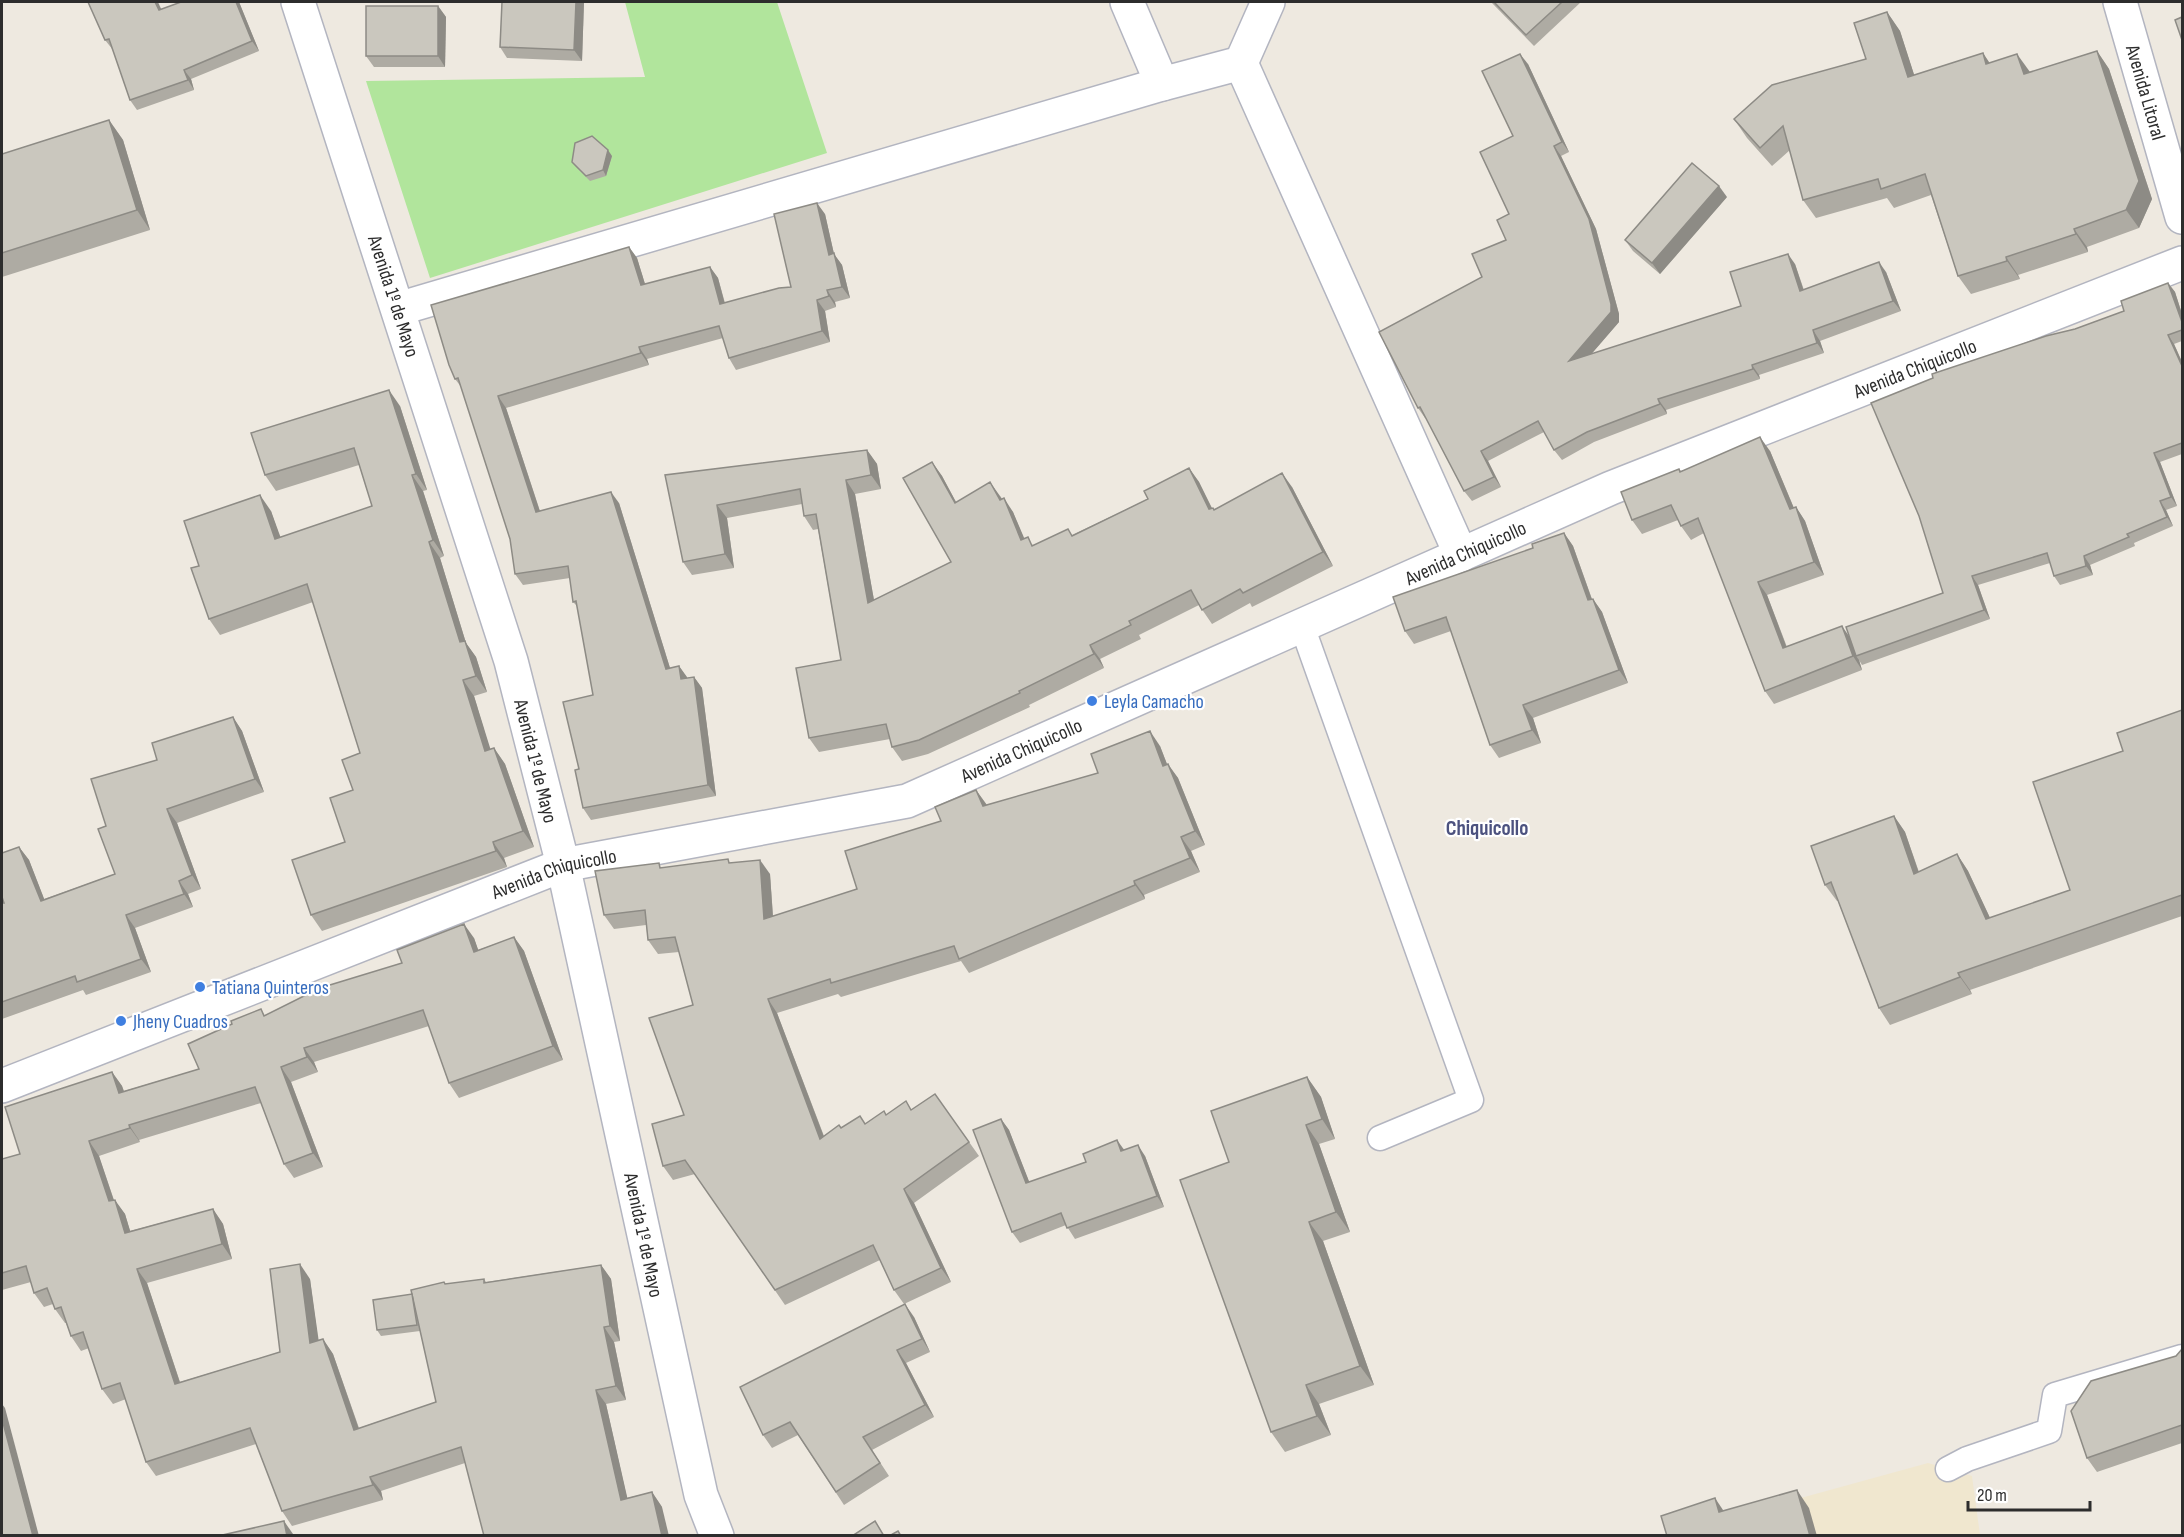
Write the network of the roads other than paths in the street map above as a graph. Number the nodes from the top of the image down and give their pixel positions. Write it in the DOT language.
graph roads {
  1 [pos="298,2"];
  2 [pos="1127,2"];
  3 [pos="1268,2"];
  4 [pos="2120,2"];
  5 [pos="1241,63"];
  6 [pos="1162,84"];
  7 [pos="2182,217"];
  8 [pos="2182,263"];
  9 [pos="398,309"];
  10 [pos="1461,555"];
  11 [pos="1302,626"];
  12 [pos="563,865"];
  13 [pos="2,1086"];
  14 [pos="1380,1138"];
  15 [pos="2182,1357"];
  16 [pos="1948,1469"];
  17 [pos="717,1536"];
  1 -- 9 [label="main road, Avenida 1º de Mayo"];
  2 -- 6 [label="main road"];
  3 -- 5 [label="main road"];
  4 -- 7 [label="main road, Avenida Litoral"];
  5 -- 6 [label="main road"];
  5 -- 10 [label="main road"];
  6 -- 9 [label="main road"];
  8 -- 10 [label="main road, Avenida Chiquicollo"];
  9 -- 12 [label="main road, Avenida 1º de Mayo"];
  10 -- 11 [label="main road, Avenida Chiquicollo"];
  11 -- 12 [label="main road, Avenida Chiquicollo"];
  11 -- 14 [label="lane"];
  12 -- 13 [label="main road, Avenida Chiquicollo"];
  12 -- 17 [label="main road, Avenida 1º de Mayo"];
  15 -- 16 [label="lane"];
}
